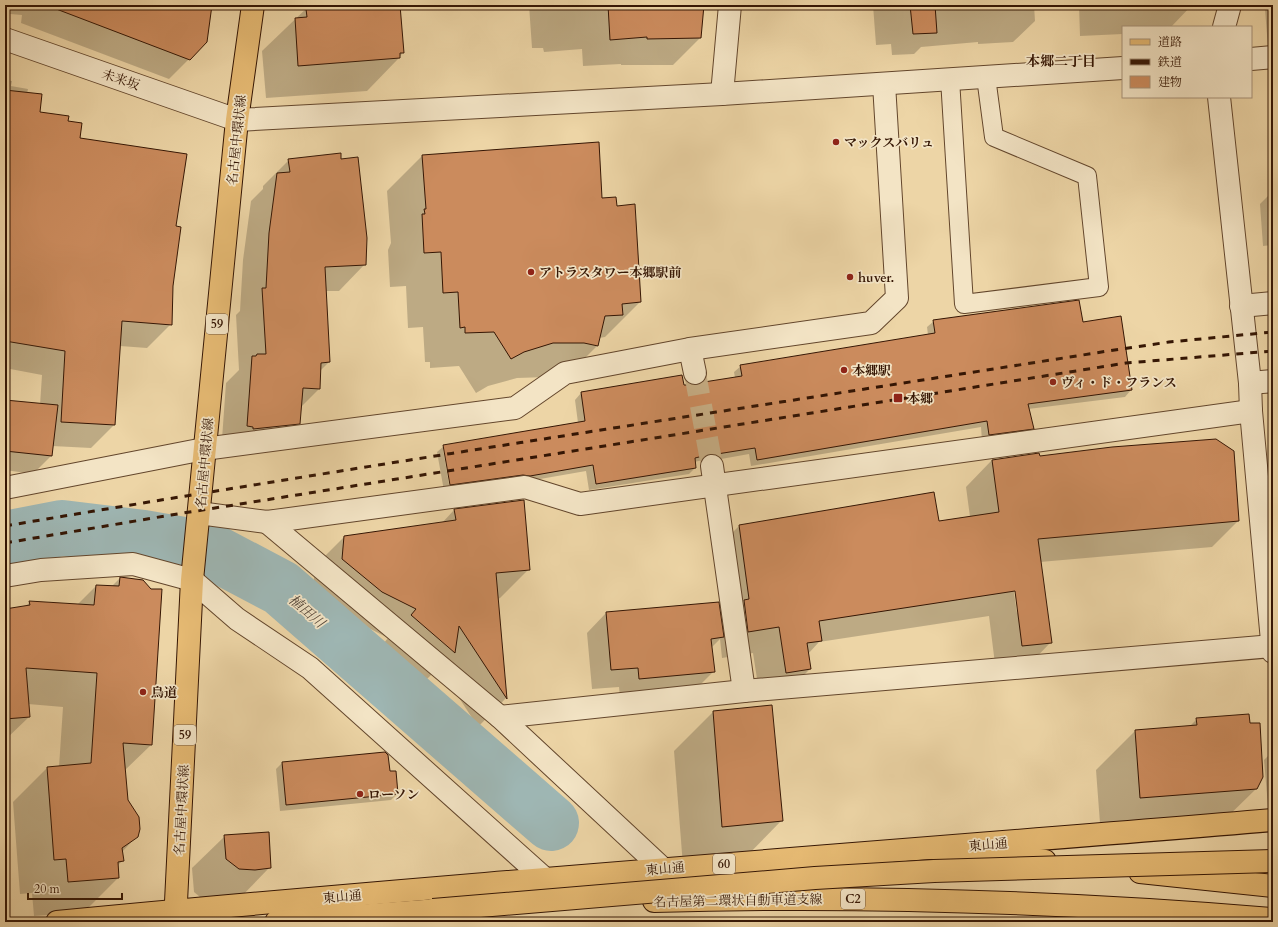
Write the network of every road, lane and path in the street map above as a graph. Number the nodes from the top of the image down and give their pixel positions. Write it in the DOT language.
graph roads {
  1 [pos="253,5"];
  2 [pos="730,5"];
  3 [pos="1230,5"];
  4 [pos="1224,26"];
  5 [pos="5,39"];
  6 [pos="1273,57"];
  7 [pos="1252,59"];
  8 [pos="1122,68"];
  9 [pos="986,77"];
  10 [pos="950,79"];
  11 [pos="884,84"];
  12 [pos="722,94"];
  13 [pos="1219,98"];
  14 [pos="237,120"];
  15 [pos="1273,303"];
  16 [pos="1241,306"];
  17 [pos="690,349"];
  18 [pos="695,373"];
  19 [pos="1273,381"];
  20 [pos="1250,383"];
  21 [pos="1251,411"];
  22 [pos="204,449"];
  23 [pos="713,476"];
  24 [pos="5,488"];
  25 [pos="198,521"];
  26 [pos="267,522"];
  27 [pos="193,570"];
  28 [pos="5,576"];
  29 [pos="1273,646"];
  30 [pos="1273,652"];
  31 [pos="744,691"];
  32 [pos="500,717"];
  33 [pos="1273,820"];
  34 [pos="934,848"];
  35 [pos="1273,861"];
  36 [pos="662,868"];
  37 [pos="545,879"];
  38 [pos="1273,886"];
  39 [pos="433,910"];
  40 [pos="176,916"];
  41 [pos="1273,919"];
  42 [pos="57,922"];
  43 [pos="276,922"];
  1 -- 14 [label="main road, 名古屋中環状線 / 59"];
  2 -- 12 [label="street"];
  3 -- 4 [label="street"];
  5 -- 14 [label="street, 未来坂"];
  6 -- 7 [label="street"];
  8 -- 9 [label="street"];
  9 -- 10 [label="street"];
  9 -- 10 [label="lane"];
  10 -- 11 [label="street"];
  11 -- 12 [label="street"];
  11 -- 17 [label="street"];
  12 -- 14 [label="street"];
  13 -- 16 [label="street"];
  14 -- 22 [label="main road, 名古屋中環状線 / 59"];
  15 -- 16 [label="street"];
  16 -- 20 [label="street"];
  17 -- 18 [label="street"];
  17 -- 22 [label="street"];
  19 -- 20 [label="street"];
  20 -- 21 [label="street"];
  21 -- 23 [label="street"];
  21 -- 29 [label="street"];
  22 -- 24 [label="street"];
  22 -- 25 [label="main road, 名古屋中環状線 / 59"];
  23 -- 26 [label="street"];
  23 -- 31 [label="street"];
  25 -- 26 [label="street"];
  25 -- 27 [label="main road, 名古屋中環状線 / 59"];
  26 -- 32 [label="street"];
  27 -- 28 [label="street"];
  27 -- 37 [label="street"];
  27 -- 40 [label="main road, 名古屋中環状線 / 59"];
  29 -- 30 [label="street"];
  29 -- 31 [label="street"];
  31 -- 32 [label="street"];
  32 -- 36 [label="street"];
  33 -- 34 [label="main road, 東山通 / 60"];
  34 -- 36 [label="main road, 東山通 / 60"];
  34 -- 38 [label="main road"];
  35 -- 39 [label="main road, bridge"];
  36 -- 37 [label="main road, 東山通 / 60"];
  37 -- 40 [label="main road, 東山通 / 60"];
  39 -- 41 [label="main road, 名古屋第二環状自動車道支線 / C2, bridge"];
  39 -- 43 [label="main road, 名古屋第二環状自動車道支線 / C2"];
  40 -- 42 [label="main road, 東山通 / 60"];
}
